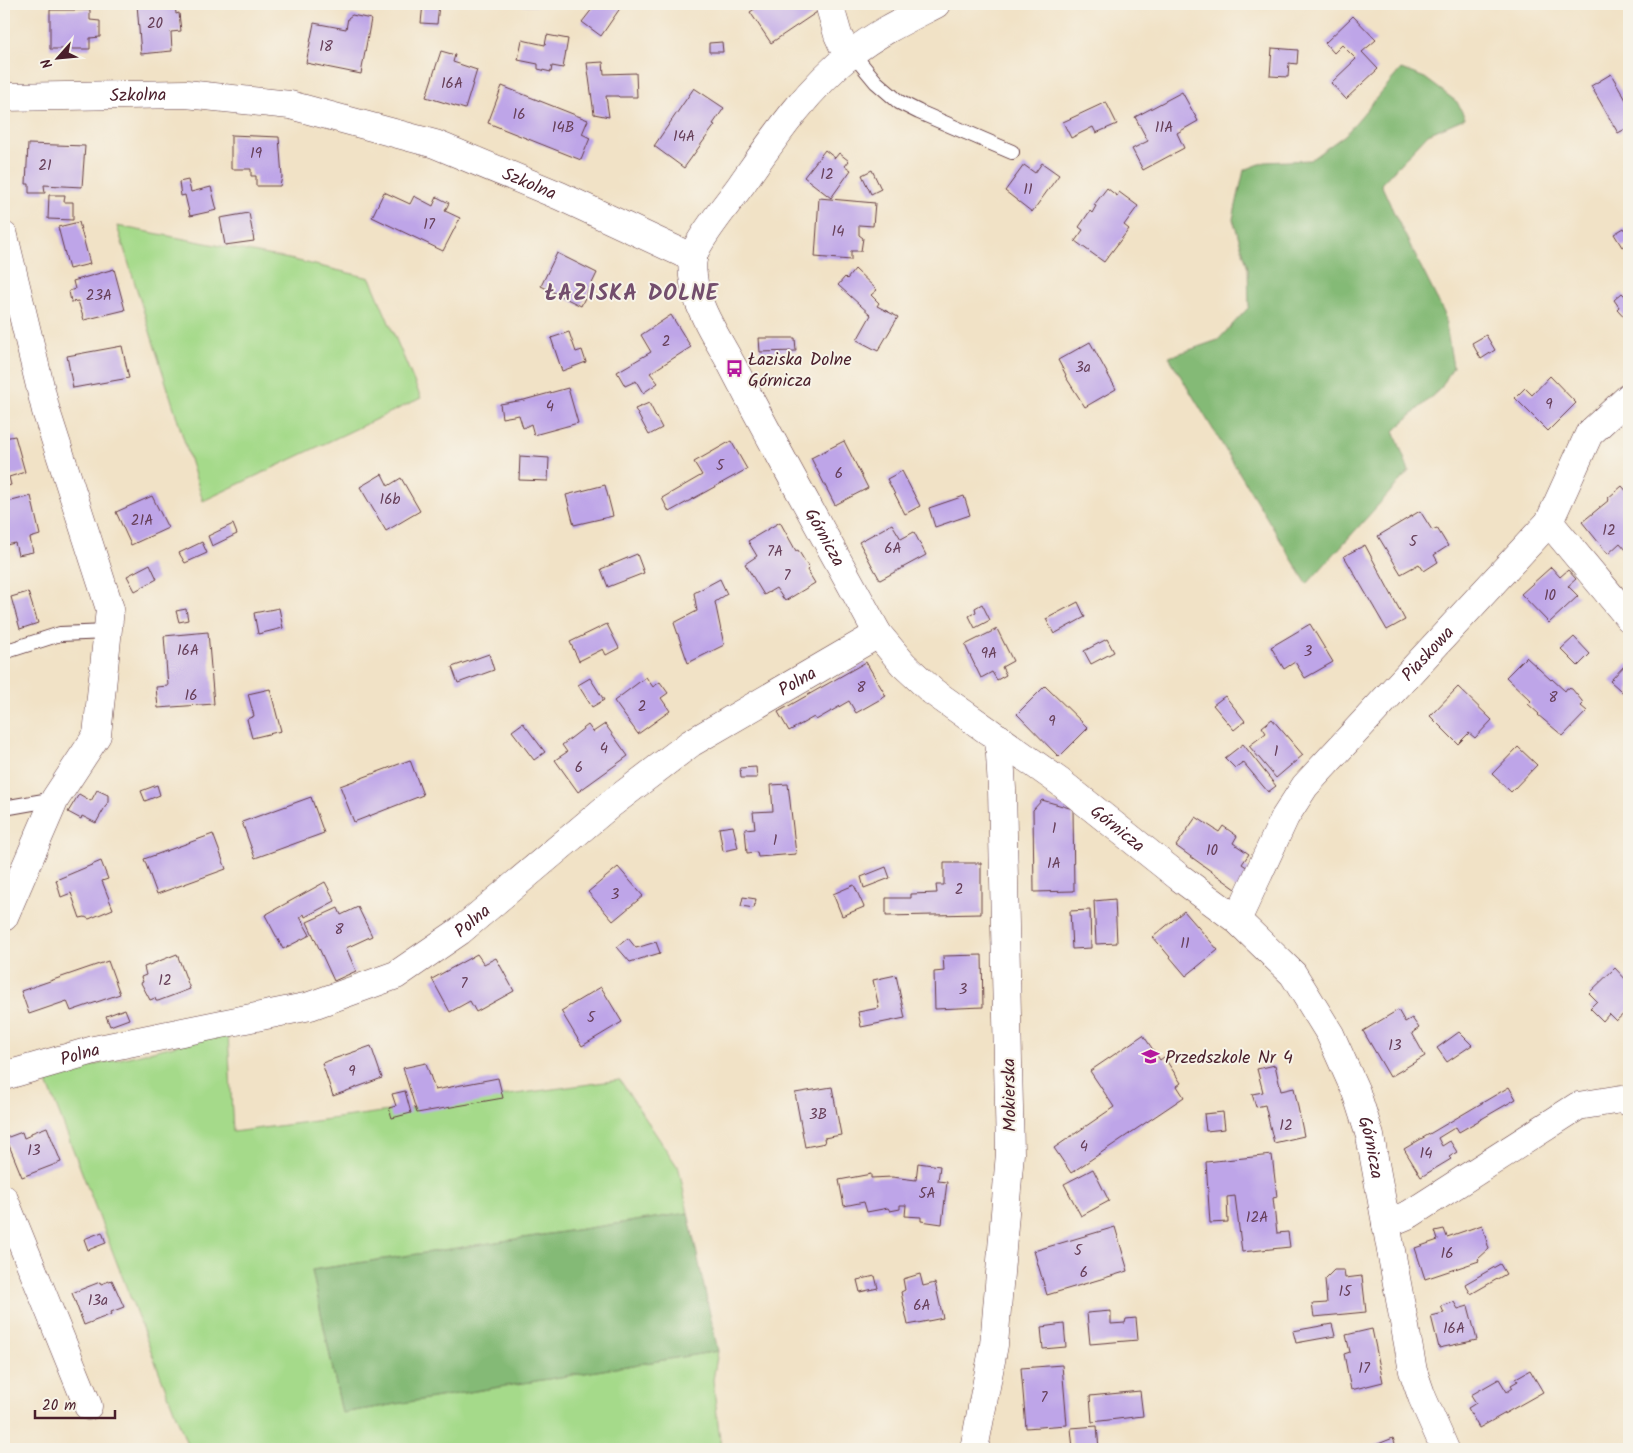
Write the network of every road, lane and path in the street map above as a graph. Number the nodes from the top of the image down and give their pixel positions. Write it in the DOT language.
graph roads {
  1 [pos="829,4"];
  2 [pos="936,4"];
  3 [pos="850,55"];
  4 [pos="4,96"];
  5 [pos="1012,152"];
  6 [pos="4,236"];
  7 [pos="693,258"];
  8 [pos="1629,397"];
  9 [pos="1549,522"];
  10 [pos="1629,618"];
  11 [pos="108,632"];
  12 [pos="878,634"];
  13 [pos="4,652"];
  14 [pos="999,738"];
  15 [pos="55,799"];
  16 [pos="4,808"];
  17 [pos="4,917"];
  18 [pos="1237,920"];
  19 [pos="4,1076"];
  20 [pos="1629,1102"];
  21 [pos="4,1199"];
  22 [pos="1386,1224"];
  23 [pos="88,1406"];
  24 [pos="974,1449"];
  25 [pos="1445,1449"];
  1 -- 3 [label="street"];
  2 -- 3 [label="street"];
  3 -- 5 [label="lane"];
  3 -- 7 [label="street"];
  4 -- 7 [label="street, Szkolna"];
  6 -- 11 [label="street"];
  7 -- 12 [label="street, Górnicza"];
  8 -- 9 [label="street, Piaskowa"];
  9 -- 10 [label="street"];
  9 -- 18 [label="street, Piaskowa"];
  11 -- 13 [label="lane"];
  11 -- 15 [label="street"];
  12 -- 14 [label="street, Górnicza"];
  12 -- 19 [label="street, Polna"];
  14 -- 18 [label="street, Górnicza"];
  14 -- 24 [label="street, Mokierska"];
  15 -- 16 [label="lane"];
  15 -- 17 [label="street"];
  18 -- 22 [label="street, Górnicza"];
  20 -- 22 [label="street"];
  21 -- 23 [label="street"];
  22 -- 25 [label="street, Górnicza"];
}
